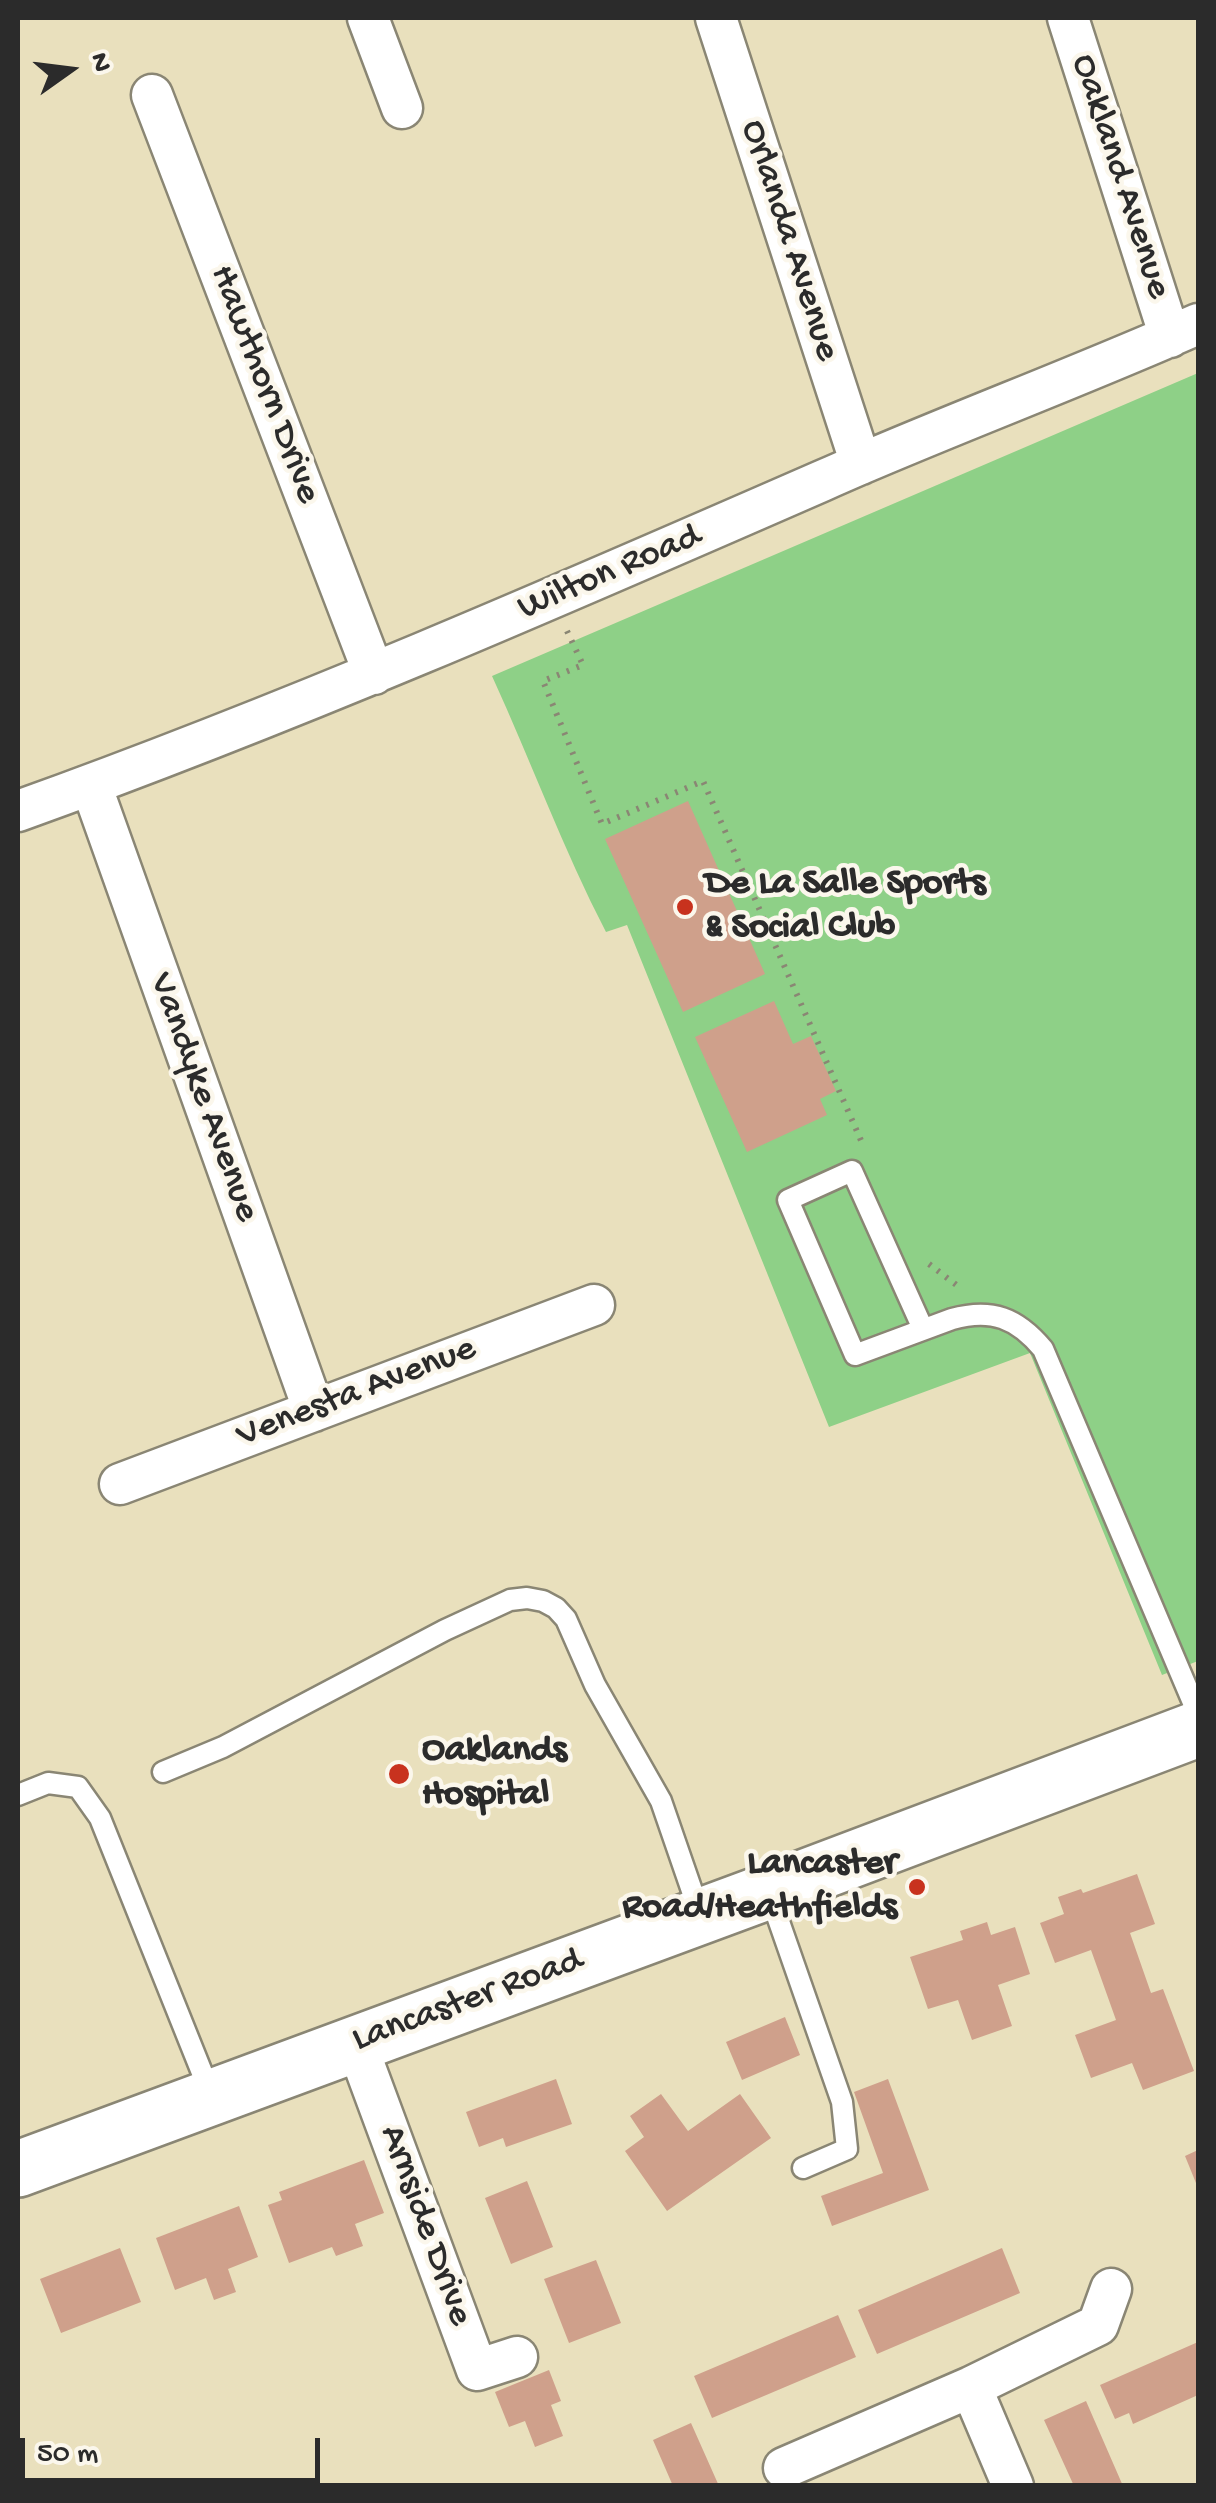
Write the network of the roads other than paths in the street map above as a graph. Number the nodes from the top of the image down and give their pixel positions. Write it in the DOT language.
graph roads {
  1 [pos="368,18"];
  2 [pos="716,18"];
  3 [pos="1068,18"];
  4 [pos="404,83"];
  5 [pos="152,95"];
  6 [pos="1184,330"];
  7 [pos="860,464"];
  8 [pos="374,674"];
  9 [pos="91,785"];
  10 [pos="18,811"];
  11 [pos="594,1305"];
  12 [pos="923,1330"];
  13 [pos="314,1411"];
  14 [pos="120,1484"];
  15 [pos="1198,1714"];
  16 [pos="1198,1729"];
  17 [pos="163,1772"];
  18 [pos="18,1795"];
  19 [pos="768,1892"];
  20 [pos="700,1916"];
  21 [pos="356,2043"];
  22 [pos="212,2097"];
  23 [pos="803,2168"];
  24 [pos="18,2169"];
  25 [pos="1111,2288"];
  26 [pos="517,2357"];
  27 [pos="970,2387"];
  28 [pos="784,2468"];
  29 [pos="1014,2486"];
  1 -- 4 [label="street"];
  2 -- 7 [label="street, Orlanda Avenue"];
  3 -- 6 [label="street, Oakland Avenue"];
  5 -- 8 [label="street, Hawthorn Drive"];
  6 -- 7 [label="street, Wilton Road"];
  7 -- 8 [label="street, Wilton Road"];
  8 -- 9 [label="street, Wilton Road"];
  9 -- 10 [label="street, Wilton Road"];
  9 -- 13 [label="street, Vandyke Avenue"];
  11 -- 13 [label="street, Venesta Avenue"];
  12 -- 12 [label="lane"];
  12 -- 15 [label="lane"];
  13 -- 14 [label="street, Venesta Avenue"];
  16 -- 19 [label="main road, Lancaster Road"];
  17 -- 20 [label="lane"];
  18 -- 22 [label="lane"];
  19 -- 20 [label="main road, Lancaster Road"];
  19 -- 23 [label="lane"];
  20 -- 21 [label="main road, Lancaster Road"];
  21 -- 22 [label="main road, Lancaster Road"];
  21 -- 26 [label="street, Arnside Drive"];
  22 -- 24 [label="main road, Lancaster Road"];
  25 -- 27 [label="street"];
  27 -- 28 [label="street"];
  27 -- 29 [label="street"];
}
